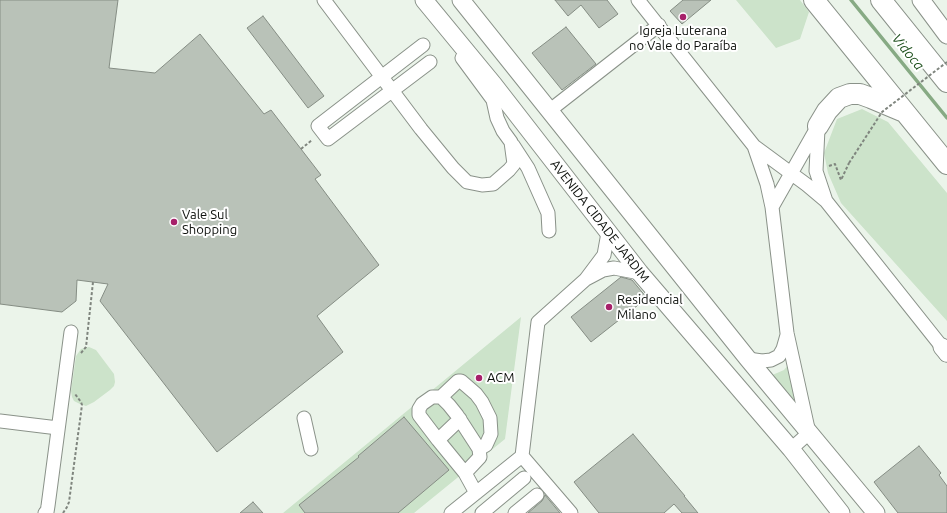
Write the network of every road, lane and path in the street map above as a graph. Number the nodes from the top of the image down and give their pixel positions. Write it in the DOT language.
graph roads {
  1 [pos="324,0"];
  2 [pos="461,0"];
  3 [pos="638,0"];
  4 [pos="814,0"];
  5 [pos="882,0"];
  6 [pos="921,0"];
  7 [pos="429,5"];
  8 [pos="659,25"];
  9 [pos="945,31"];
  10 [pos="423,45"];
  11 [pos="430,62"];
  12 [pos="945,73"];
  13 [pos="382,77"];
  14 [pos="393,90"];
  15 [pos="549,111"];
  16 [pos="905,113"];
  17 [pos="818,126"];
  18 [pos="322,132"];
  19 [pos="511,142"];
  20 [pos="754,146"];
  21 [pos="301,149"];
  22 [pos="947,164"];
  23 [pos="826,167"];
  24 [pos="792,174"];
  25 [pos="826,201"];
  26 [pos="772,207"];
  27 [pos="549,231"];
  28 [pos="608,233"];
  29 [pos="640,272"];
  30 [pos="586,279"];
  31 [pos="92,282"];
  32 [pos="71,332"];
  33 [pos="787,333"];
  34 [pos="945,352"];
  35 [pos="78,357"];
  36 [pos="748,359"];
  37 [pos="74,390"];
  38 [pos="441,397"];
  39 [pos="304,418"];
  40 [pos="460,419"];
  41 [pos="0,421"];
  42 [pos="58,428"];
  43 [pos="809,433"];
  44 [pos="438,440"];
  45 [pos="311,449"];
  46 [pos="480,449"];
  47 [pos="791,449"];
  48 [pos="522,456"];
  49 [pos="465,473"];
  50 [pos="524,478"];
  51 [pos="476,493"];
  52 [pos="537,494"];
  53 [pos="44,513"];
  54 [pos="63,513"];
  55 [pos="451,513"];
  56 [pos="482,513"];
  57 [pos="515,513"];
  58 [pos="570,513"];
  59 [pos="841,513"];
  60 [pos="876,513"];
  1 -- 13 [label="street"];
  2 -- 15 [label="main road"];
  3 -- 8 [label="street"];
  4 -- 16 [label="highway"];
  5 -- 12 [label="highway"];
  6 -- 9 [label="main road"];
  7 -- 19 [label="street"];
  7 -- 28 [label="main road, AVENIDA CIDADE JARDIM"];
  8 -- 15 [label="street"];
  8 -- 20 [label="street"];
  10 -- 13 [label="street"];
  11 -- 14 [label="street"];
  12 -- 23 [label="path, bridge"];
  13 -- 14 [label="street"];
  13 -- 18 [label="street"];
  14 -- 18 [label="street"];
  14 -- 19 [label="street"];
  15 -- 36 [label="main road"];
  16 -- 17 [label="highway"];
  16 -- 22 [label="highway"];
  17 -- 24 [label="street"];
  17 -- 25 [label="street"];
  18 -- 21 [label="path"];
  19 -- 27 [label="street"];
  20 -- 24 [label="street"];
  20 -- 26 [label="street"];
  24 -- 25 [label="street"];
  24 -- 26 [label="street"];
  25 -- 34 [label="street"];
  26 -- 33 [label="street"];
  28 -- 29 [label="main road, AVENIDA CIDADE JARDIM"];
  28 -- 30 [label="street"];
  29 -- 30 [label="street"];
  29 -- 47 [label="main road, AVENIDA CIDADE JARDIM"];
  30 -- 48 [label="street"];
  31 -- 35 [label="path"];
  32 -- 42 [label="street"];
  33 -- 36 [label="street"];
  33 -- 43 [label="street"];
  36 -- 43 [label="main road"];
  37 -- 54 [label="path"];
  38 -- 40 [label="street"];
  38 -- 44 [label="street"];
  38 -- 46 [label="street"];
  39 -- 45 [label="street"];
  40 -- 44 [label="street"];
  40 -- 46 [label="street"];
  41 -- 42 [label="street"];
  42 -- 53 [label="street"];
  43 -- 47 [label="street"];
  43 -- 60 [label="main road"];
  44 -- 49 [label="street"];
  46 -- 49 [label="street"];
  47 -- 59 [label="main road, AVENIDA CIDADE JARDIM"];
  48 -- 51 [label="street"];
  48 -- 58 [label="street"];
  49 -- 51 [label="street"];
  50 -- 56 [label="street"];
  51 -- 55 [label="street"];
  52 -- 57 [label="street"];
}
